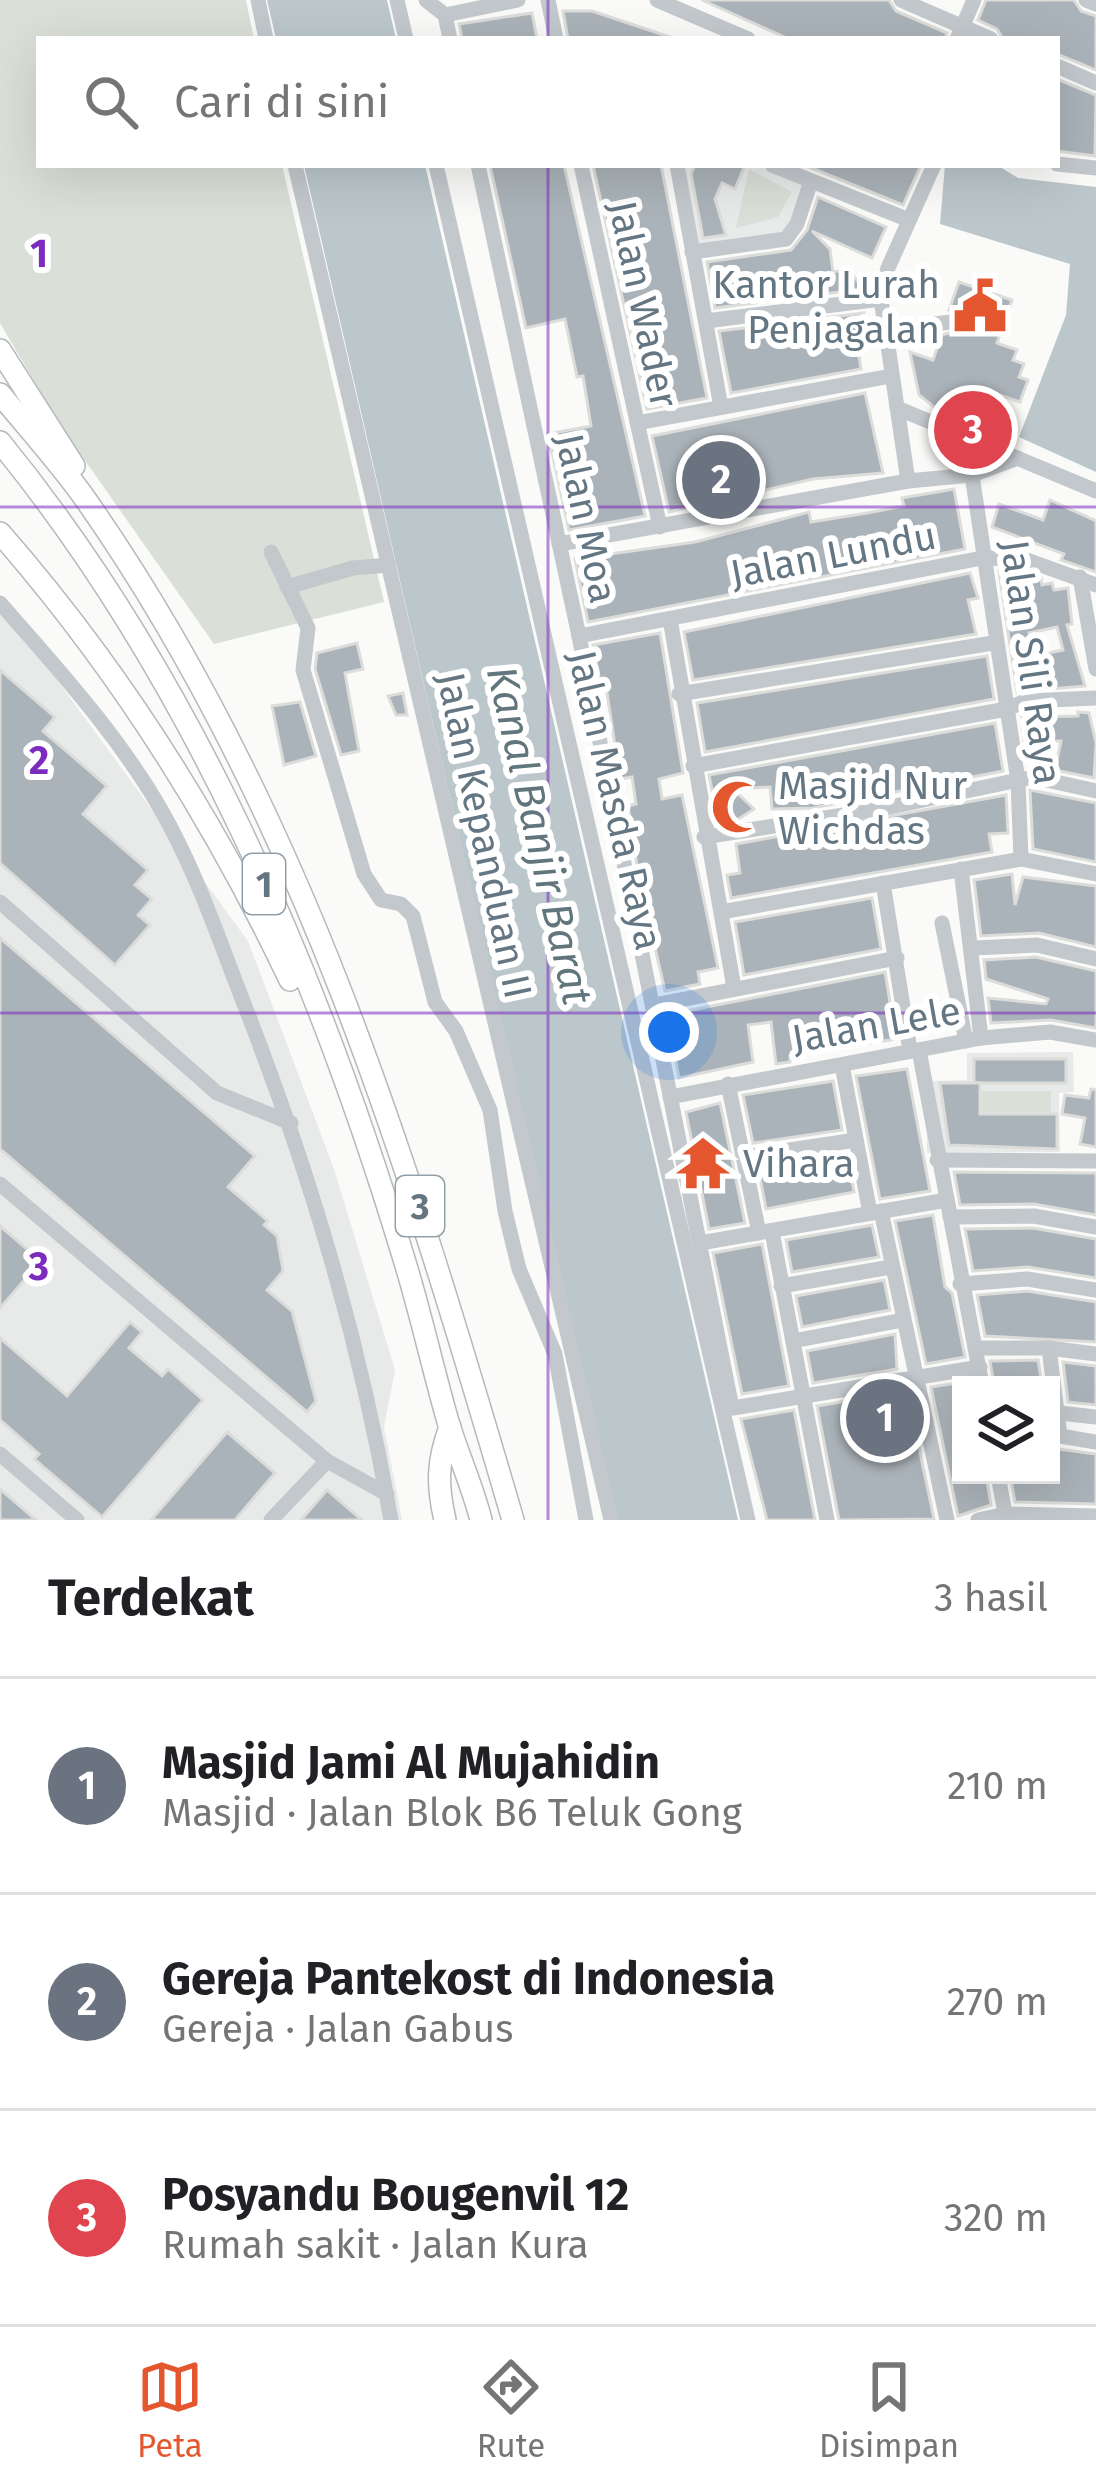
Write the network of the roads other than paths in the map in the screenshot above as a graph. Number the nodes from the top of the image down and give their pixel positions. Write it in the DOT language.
graph roads {
  1 [pos="258,0"];
  2 [pos="397,0"];
  3 [pos="426,0"];
  4 [pos="518,0"];
  5 [pos="548,0"];
  6 [pos="657,0"];
  7 [pos="901,0"];
  8 [pos="974,0"];
  9 [pos="1086,0"];
  10 [pos="1096,4"];
  11 [pos="445,15"];
  12 [pos="959,33"];
  13 [pos="265,36"];
  14 [pos="405,36"];
  15 [pos="449,36"];
  16 [pos="555,36"];
  17 [pos="741,36"];
  18 [pos="1060,68"];
  19 [pos="1096,83"];
  20 [pos="1060,164"];
  21 [pos="296,168"];
  22 [pos="437,168"];
  23 [pos="479,168"];
  24 [pos="582,168"];
  25 [pos="678,168"];
  26 [pos="778,168"];
  27 [pos="933,168"];
  28 [pos="1096,168"];
  29 [pos="810,184"];
  30 [pos="909,220"];
  31 [pos="692,252"];
  32 [pos="881,299"];
  33 [pos="706,321"];
  34 [pos="959,321"];
  35 [pos="885,330"];
  36 [pos="0,350"];
  37 [pos="891,376"];
  38 [pos="0,394"];
  39 [pos="722,407"];
  40 [pos="896,408"];
  41 [pos="637,423"];
  42 [pos="0,442"];
  43 [pos="1018,458"];
  44 [pos="972,475"];
  45 [pos="908,481"];
  46 [pos="1096,491"];
  47 [pos="88,503"];
  48 [pos="660,527"];
  49 [pos="0,533"];
  50 [pos="559,544"];
  51 [pos="271,552"];
  52 [pos="982,558"];
  53 [pos="389,565"];
  54 [pos="1079,578"];
  55 [pos="1096,585"];
  56 [pos="287,587"];
  57 [pos="0,603"];
  58 [pos="670,619"];
  59 [pos="579,636"];
  60 [pos="993,643"];
  61 [pos="1096,669"];
  62 [pos="680,694"];
  63 [pos="1096,698"];
  64 [pos="1007,710"];
  65 [pos="693,766"];
  66 [pos="1018,781"];
  67 [pos="1096,791"];
  68 [pos="704,837"];
  69 [pos="1021,859"];
  70 [pos="961,869"];
  71 [pos="1096,874"];
  72 [pos="883,883"];
  73 [pos="0,902"];
  74 [pos="721,912"];
  75 [pos="942,923"];
  76 [pos="974,948"];
  77 [pos="897,958"];
  78 [pos="1096,959"];
  79 [pos="734,988"];
  80 [pos="654,1005"];
  81 [pos="974,1040"];
  82 [pos="1096,1040"];
  83 [pos="914,1050"];
  84 [pos="842,1065"];
  85 [pos="342,1081"];
  86 [pos="728,1084"];
  87 [pos="670,1097"];
  88 [pos="291,1123"];
  89 [pos="856,1140"];
  90 [pos="743,1157"];
  91 [pos="937,1160"];
  92 [pos="1096,1161"];
  93 [pos="0,1184"];
  94 [pos="949,1209"];
  95 [pos="876,1212"];
  96 [pos="1096,1227"];
  97 [pos="765,1233"];
  98 [pos="700,1243"];
  99 [pos="891,1267"];
  100 [pos="960,1285"];
  101 [pos="781,1286"];
  102 [pos="1096,1290"];
  103 [pos="903,1320"];
  104 [pos="793,1341"];
  105 [pos="975,1348"];
  106 [pos="1049,1348"];
  107 [pos="1096,1354"];
  108 [pos="980,1367"];
  109 [pos="981,1376"];
  110 [pos="1051,1376"];
  111 [pos="914,1382"];
  112 [pos="804,1400"];
  113 [pos="733,1408"];
  114 [pos="1060,1413"];
  115 [pos="1096,1417"];
  116 [pos="450,1427"];
  117 [pos="1060,1436"];
  118 [pos="1096,1442"];
  119 [pos="0,1454"];
  120 [pos="327,1461"];
  121 [pos="1000,1484"];
  122 [pos="387,1494"];
  123 [pos="1096,1516"];
  124 [pos="1006,1517"];
  125 [pos="77,1520"];
  126 [pos="271,1520"];
  127 [pos="392,1520"];
  128 [pos="445,1520"];
  129 [pos="481,1520"];
  130 [pos="513,1520"];
  131 [pos="586,1520"];
  132 [pos="611,1520"];
  133 [pos="748,1520"];
  134 [pos="758,1520"];
  135 [pos="827,1520"];
  136 [pos="946,1520"];
  137 [pos="978,1520"];
  1 -- 13 [label="street"];
  2 -- 14 [label="street"];
  3 -- 11 [label="street"];
  4 -- 11 [label="street"];
  5 -- 16 [label="street"];
  6 -- 17 [label="street"];
  7 -- 12 [label="street"];
  8 -- 12 [label="street"];
  9 -- 10 [label="street"];
  11 -- 15 [label="street"];
  18 -- 19 [label="street"];
  20 -- 28 [label="street"];
  21 -- 53 [label="street, Jalan Kepanduan II"];
  22 -- 133 [label="street, Jalan Masda Raya"];
  23 -- 50 [label="street, Jalan Moa"];
  24 -- 41 [label="street, Jalan Wader"];
  25 -- 31 [label="street"];
  26 -- 29 [label="street"];
  27 -- 30 [label="street"];
  29 -- 30 [label="street"];
  29 -- 31 [label="street"];
  30 -- 32 [label="street"];
  31 -- 33 [label="street"];
  32 -- 33 [label="street"];
  32 -- 35 [label="street"];
  33 -- 39 [label="street"];
  34 -- 35 [label="street"];
  35 -- 37 [label="street"];
  36 -- 47 [label="highway"];
  37 -- 39 [label="street"];
  37 -- 40 [label="street"];
  38 -- 47 [label="highway, 3"];
  39 -- 41 [label="street"];
  40 -- 43 [label="street"];
  40 -- 45 [label="street"];
  41 -- 48 [label="street, Jalan Wader"];
  42 -- 85 [label="highway, 1"];
  43 -- 44 [label="street"];
  43 -- 46 [label="street"];
  44 -- 45 [label="street"];
  44 -- 52 [label="street, Jalan Sili Raya"];
  45 -- 48 [label="street"];
  47 -- 130 [label="highway, 3"];
  48 -- 50 [label="street"];
  49 -- 85 [label="highway"];
  50 -- 59 [label="street, Jalan Moa"];
  51 -- 56 [label="street"];
  52 -- 54 [label="street, Jalan Lundu"];
  52 -- 58 [label="street, Jalan Lundu"];
  52 -- 60 [label="street, Jalan Sili Raya"];
  53 -- 56 [label="street"];
  53 -- 132 [label="street, Jalan Kepanduan II"];
  54 -- 55 [label="street, Jalan Lundu"];
  54 -- 61 [label="street"];
  56 -- 131 [label="street, Jalan Kepanduan II"];
  57 -- 88 [label="street"];
  58 -- 59 [label="street, Jalan Lundu"];
  58 -- 62 [label="street"];
  59 -- 80 [label="street, Jalan Moa"];
  60 -- 62 [label="street"];
  60 -- 64 [label="street, Jalan Sili Raya"];
  62 -- 65 [label="street"];
  63 -- 64 [label="street"];
  64 -- 65 [label="street"];
  64 -- 66 [label="street, Jalan Sili Raya"];
  65 -- 68 [label="street"];
  66 -- 67 [label="street"];
  66 -- 68 [label="street"];
  66 -- 69 [label="street, Jalan Sili Raya"];
  68 -- 74 [label="street"];
  69 -- 70 [label="street"];
  69 -- 71 [label="street"];
  70 -- 72 [label="street"];
  70 -- 76 [label="street"];
  72 -- 74 [label="street"];
  72 -- 77 [label="street"];
  73 -- 88 [label="street"];
  74 -- 79 [label="street"];
  75 -- 81 [label="street"];
  76 -- 78 [label="street"];
  76 -- 81 [label="street"];
  77 -- 79 [label="street"];
  77 -- 83 [label="street"];
  79 -- 80 [label="street"];
  80 -- 87 [label="street, Jalan Moa"];
  81 -- 82 [label="street, Jalan Lele"];
  81 -- 83 [label="street, Jalan Lele"];
  83 -- 84 [label="street, Jalan Lele"];
  83 -- 91 [label="street"];
  84 -- 86 [label="street, Jalan Lele"];
  84 -- 89 [label="street"];
  85 -- 116 [label="highway, 3"];
  86 -- 87 [label="street, Jalan Lele"];
  86 -- 90 [label="street"];
  87 -- 98 [label="street, Jalan Moa"];
  88 -- 122 [label="street"];
  89 -- 90 [label="street"];
  89 -- 95 [label="street"];
  90 -- 97 [label="street"];
  91 -- 92 [label="street"];
  91 -- 94 [label="street"];
  93 -- 120 [label="street"];
  94 -- 95 [label="street"];
  94 -- 96 [label="street"];
  94 -- 100 [label="street"];
  95 -- 97 [label="street"];
  95 -- 99 [label="street"];
  97 -- 98 [label="street"];
  97 -- 101 [label="street"];
  98 -- 113 [label="street, Jalan Moa"];
  99 -- 101 [label="street"];
  99 -- 103 [label="street"];
  100 -- 102 [label="street"];
  100 -- 105 [label="street"];
  101 -- 104 [label="street"];
  103 -- 104 [label="street"];
  103 -- 111 [label="street"];
  104 -- 112 [label="street"];
  105 -- 106 [label="street"];
  105 -- 108 [label="street"];
  106 -- 107 [label="street"];
  106 -- 110 [label="street"];
  108 -- 109 [label="street"];
  108 -- 111 [label="street"];
  111 -- 112 [label="street"];
  111 -- 136 [label="street"];
  112 -- 113 [label="street"];
  112 -- 135 [label="street"];
  113 -- 134 [label="street, Jalan Moa"];
  114 -- 115 [label="street"];
  116 -- 128 [label="highway"];
  116 -- 129 [label="highway, 3"];
  117 -- 118 [label="street"];
  119 -- 125 [label="street"];
  120 -- 122 [label="street"];
  120 -- 126 [label="street"];
  121 -- 124 [label="street"];
  122 -- 127 [label="street"];
  123 -- 124 [label="street"];
  124 -- 137 [label="street"];
}
